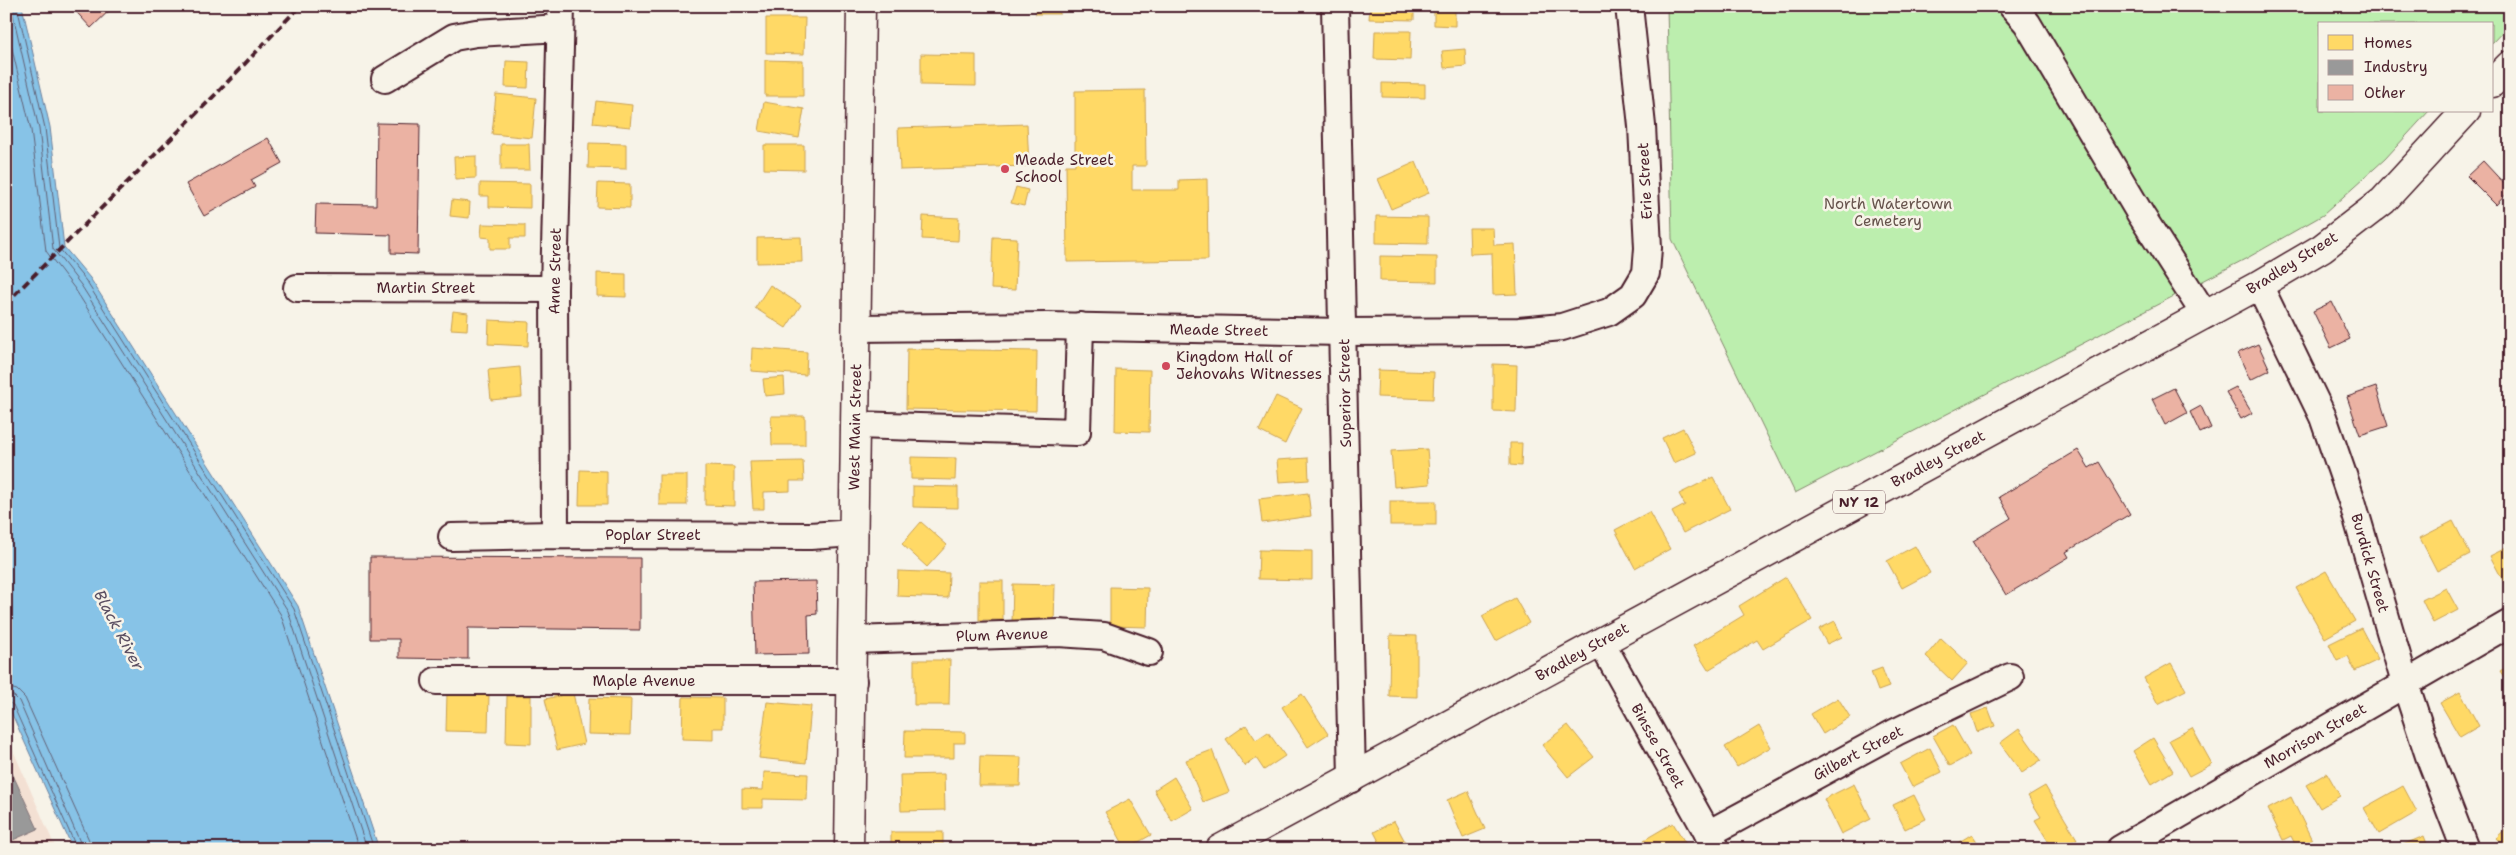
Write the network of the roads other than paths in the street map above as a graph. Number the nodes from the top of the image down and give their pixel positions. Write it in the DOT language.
graph roads {
  1 [pos="861,6"];
  2 [pos="1335,6"];
  3 [pos="1629,6"];
  4 [pos="2012,6"];
  5 [pos="560,17"];
  6 [pos="2510,65"];
  7 [pos="385,79"];
  8 [pos="2494,81"];
  9 [pos="2465,112"];
  10 [pos="2259,285"];
  11 [pos="297,288"];
  12 [pos="554,289"];
  13 [pos="2204,315"];
  14 [pos="1582,321"];
  15 [pos="1080,326"];
  16 [pos="856,328"];
  17 [pos="1343,332"];
  18 [pos="855,425"];
  19 [pos="854,532"];
  20 [pos="555,535"];
  21 [pos="452,537"];
  22 [pos="2510,623"];
  23 [pos="853,640"];
  24 [pos="1601,642"];
  25 [pos="1149,652"];
  26 [pos="2010,676"];
  27 [pos="436,681"];
  28 [pos="853,681"];
  29 [pos="2405,683"];
  30 [pos="1352,779"];
  31 [pos="1712,842"];
  32 [pos="1222,848"];
  33 [pos="849,849"];
  34 [pos="2120,849"];
  35 [pos="2465,849"];
  1 -- 16 [label="main road, West Main Street"];
  2 -- 17 [label="street, Superior Street"];
  3 -- 14 [label="street, Erie Street"];
  4 -- 13 [label="street"];
  5 -- 7 [label="street"];
  5 -- 12 [label="street, Anne Street"];
  6 -- 8 [label="main road"];
  9 -- 10 [label="main road, Bradley Street / NY 12"];
  10 -- 13 [label="main road, Bradley Street / NY 12"];
  10 -- 29 [label="street, Burdick Street"];
  11 -- 12 [label="street, Martin Street"];
  12 -- 20 [label="street, Anne Street"];
  13 -- 24 [label="main road, Bradley Street / NY 12"];
  14 -- 17 [label="street, Meade Street"];
  15 -- 16 [label="street, Meade Street"];
  15 -- 17 [label="street, Meade Street"];
  15 -- 18 [label="street"];
  16 -- 18 [label="main road, West Main Street"];
  17 -- 30 [label="street, Superior Street"];
  18 -- 19 [label="main road, West Main Street"];
  19 -- 20 [label="street, Poplar Street"];
  19 -- 23 [label="main road, West Main Street"];
  20 -- 21 [label="street, Poplar Street"];
  22 -- 29 [label="street, Morrison Street"];
  23 -- 25 [label="street, Plum Avenue"];
  23 -- 28 [label="main road, West Main Street"];
  24 -- 30 [label="main road, Bradley Street / NY 12"];
  24 -- 31 [label="street, Binsse Street"];
  26 -- 31 [label="street, Gilbert Street"];
  27 -- 28 [label="street, Maple Avenue"];
  28 -- 33 [label="main road, West Main Street"];
  29 -- 34 [label="street, Morrison Street"];
  29 -- 35 [label="street, Burdick Street"];
  30 -- 32 [label="main road, Bradley Street / NY 12"];
}
